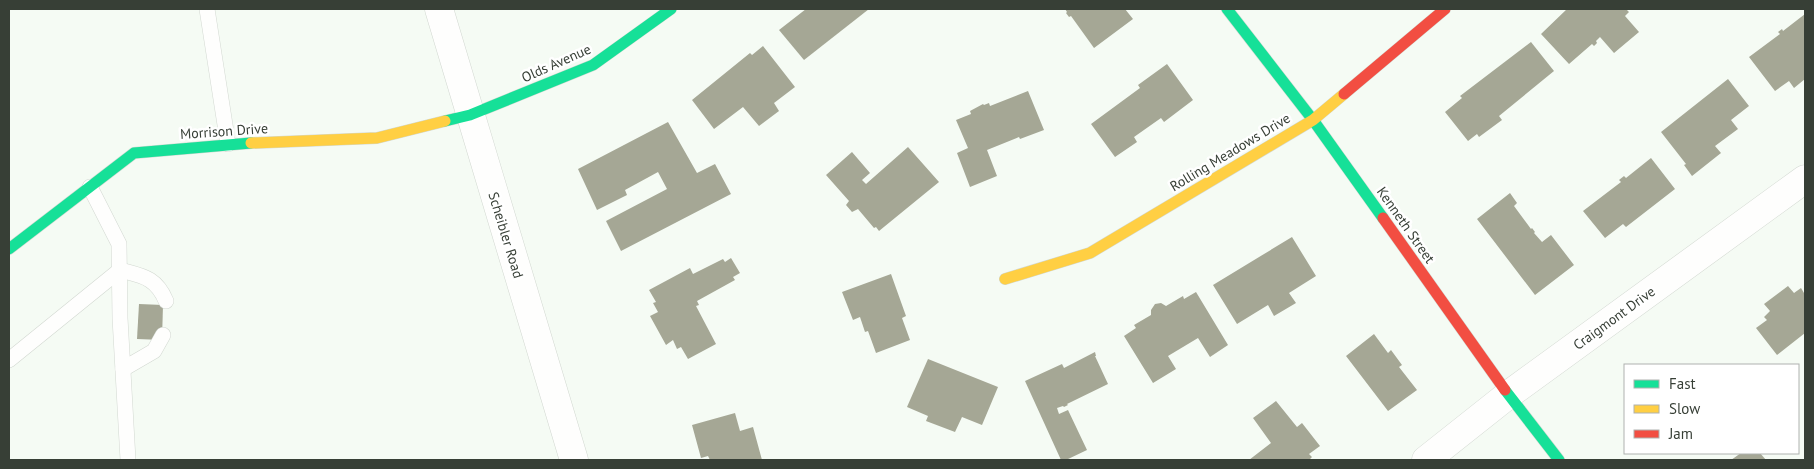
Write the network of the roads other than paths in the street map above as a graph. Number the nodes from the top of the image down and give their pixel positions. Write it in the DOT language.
graph roads {
  1 [pos="207,9"];
  2 [pos="440,9"];
  3 [pos="671,9"];
  4 [pos="1227,9"];
  5 [pos="1445,9"];
  6 [pos="470,115"];
  7 [pos="1313,120"];
  8 [pos="228,144"];
  9 [pos="1805,179"];
  10 [pos="90,187"];
  11 [pos="9,249"];
  12 [pos="120,270"];
  13 [pos="1005,279"];
  14 [pos="166,301"];
  15 [pos="163,335"];
  16 [pos="9,360"];
  17 [pos="123,369"];
  18 [pos="1508,395"];
  19 [pos="128,460"];
  20 [pos="574,460"];
  21 [pos="1426,460"];
  22 [pos="1559,460"];
  1 -- 8 [label="lane"];
  2 -- 6 [label="street, Scheibler Road"];
  3 -- 6 [label="street, Olds Avenue"];
  4 -- 7 [label="street, Kenneth Street"];
  5 -- 7 [label="street, Rolling Meadows Drive"];
  6 -- 8 [label="street, Morrison Drive"];
  6 -- 20 [label="street, Scheibler Road"];
  7 -- 13 [label="street, Rolling Meadows Drive"];
  7 -- 18 [label="street, Kenneth Street"];
  8 -- 10 [label="street, Morrison Drive"];
  9 -- 18 [label="street, Craigmont Drive"];
  10 -- 11 [label="street, Morrison Drive"];
  10 -- 12 [label="lane"];
  12 -- 14 [label="lane"];
  12 -- 16 [label="lane"];
  12 -- 17 [label="lane"];
  15 -- 17 [label="lane"];
  17 -- 19 [label="lane"];
  18 -- 21 [label="street, Craigmont Drive"];
  18 -- 22 [label="street, Kenneth Street"];
}
